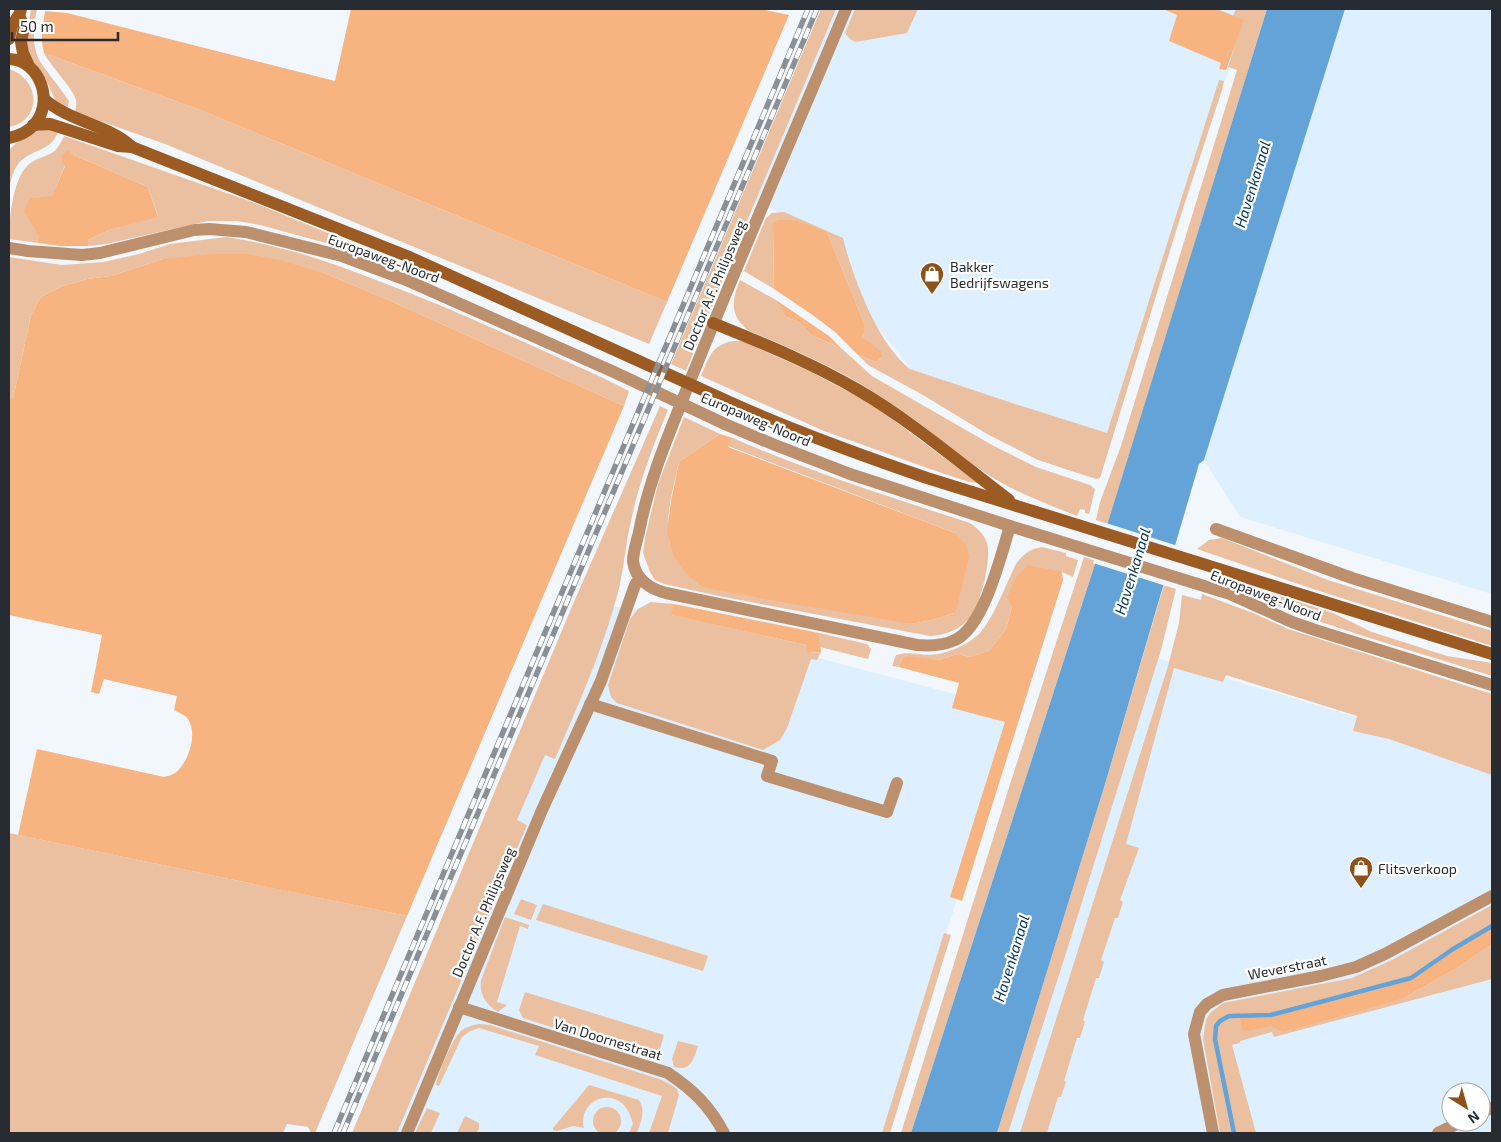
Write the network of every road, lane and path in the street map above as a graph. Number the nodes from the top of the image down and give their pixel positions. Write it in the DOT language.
graph roads {
  1 [pos="846,9"];
  2 [pos="20,12"];
  3 [pos="9,39"];
  4 [pos="9,58"];
  5 [pos="29,66"];
  6 [pos="44,99"];
  7 [pos="34,126"];
  8 [pos="9,138"];
  9 [pos="132,147"];
  10 [pos="9,248"];
  11 [pos="713,323"];
  12 [pos="1017,506"];
  13 [pos="1010,526"];
  14 [pos="1216,529"];
  15 [pos="640,578"];
  16 [pos="1492,622"];
  17 [pos="1492,654"];
  18 [pos="1492,685"];
  19 [pos="590,704"];
  20 [pos="897,783"];
  21 [pos="1492,896"];
  22 [pos="459,1008"];
  23 [pos="407,1133"];
  24 [pos="724,1133"];
  25 [pos="1213,1133"];
  1 -- 11 [label="street, Doctor A.F. Philipsweg"];
  2 -- 3 [label="main road"];
  2 -- 5 [label="main road"];
  4 -- 5 [label="main road"];
  5 -- 6 [label="main road"];
  6 -- 7 [label="main road"];
  6 -- 9 [label="main road, Europaweg-Noord"];
  7 -- 8 [label="main road"];
  7 -- 9 [label="main road, Europaweg-Noord"];
  9 -- 12 [label="main road, Europaweg-Noord"];
  10 -- 13 [label="street, Europaweg-Noord"];
  11 -- 12 [label="main road"];
  11 -- 15 [label="street, Doctor A.F. Philipsweg"];
  12 -- 17 [label="main road, Europaweg-Noord"];
  13 -- 15 [label="street"];
  13 -- 18 [label="street, Europaweg-Noord"];
  14 -- 16 [label="street"];
  15 -- 19 [label="street, Doctor A.F. Philipsweg"];
  19 -- 20 [label="street"];
  19 -- 22 [label="street, Doctor A.F. Philipsweg"];
  21 -- 25 [label="street, Weverstraat"];
  22 -- 23 [label="street, Doctor A.F. Philipsweg"];
  22 -- 24 [label="street, Van Doornestraat"];
}
